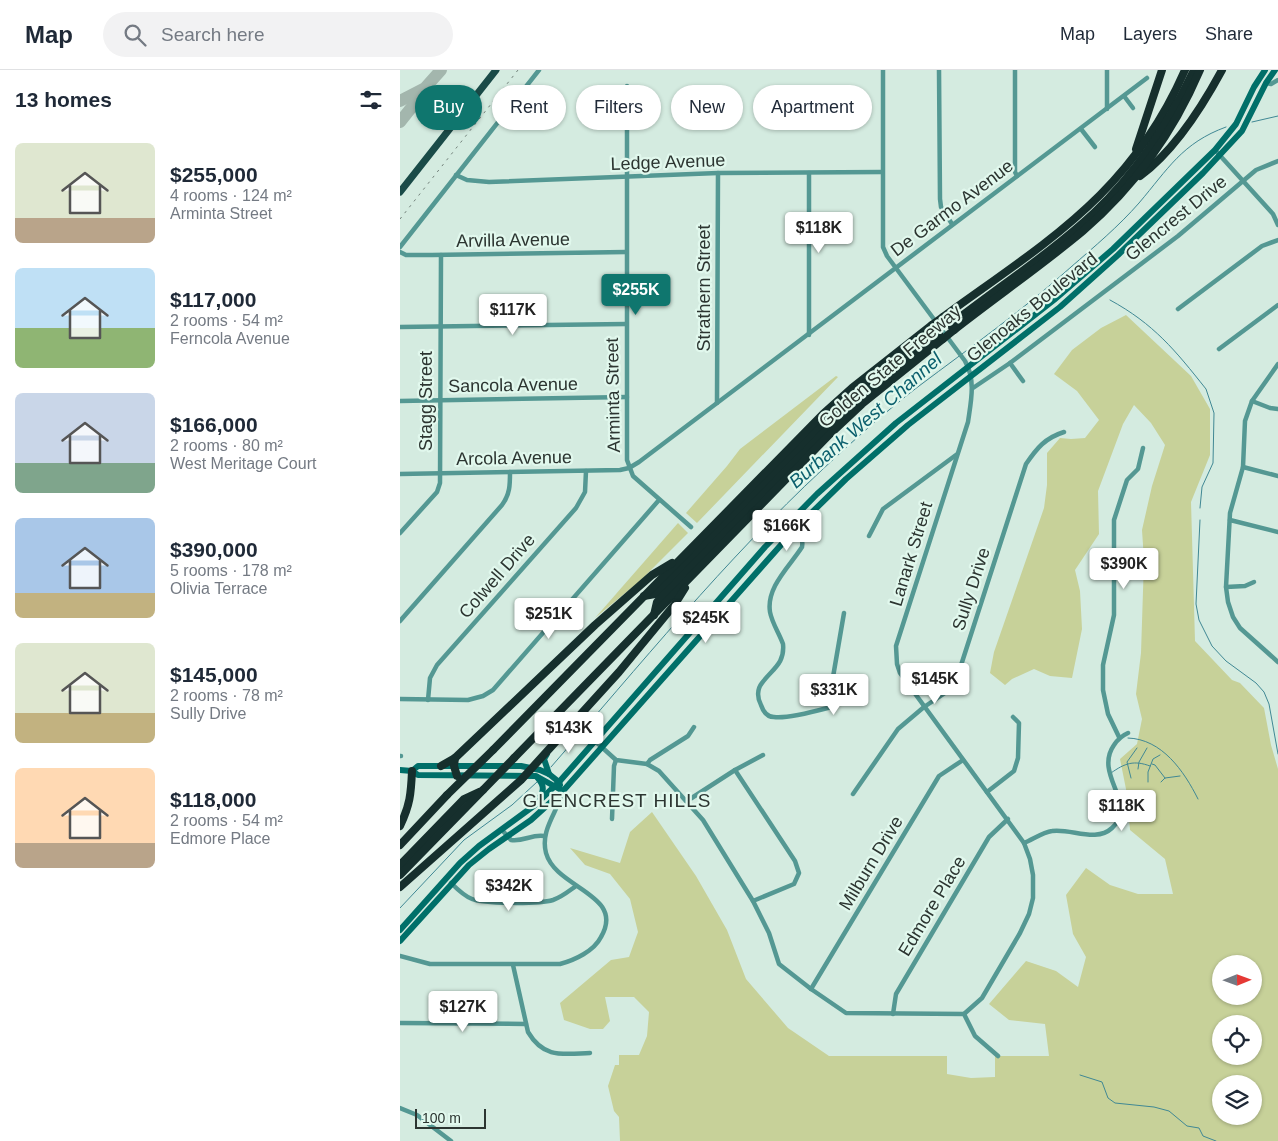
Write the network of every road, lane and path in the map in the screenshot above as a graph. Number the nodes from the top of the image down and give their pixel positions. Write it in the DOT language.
graph roads {
  1 [pos="496,70"];
  2 [pos="539,70"];
  3 [pos="883,70"];
  4 [pos="939,70"];
  5 [pos="1016,70"];
  6 [pos="1107,70"];
  7 [pos="1162,70"];
  8 [pos="1185,70"];
  9 [pos="1192,70"];
  10 [pos="1200,70"];
  11 [pos="1222,70"];
  12 [pos="1265,70"];
  13 [pos="1275,70"];
  14 [pos="1147,78"];
  15 [pos="1277,81"];
  16 [pos="1266,83"];
  17 [pos="1124,96"];
  18 [pos="1133,108"];
  19 [pos="1107,109"];
  20 [pos="1080,129"];
  21 [pos="627,130"];
  22 [pos="1095,147"];
  23 [pos="1215,150"];
  24 [pos="1134,156"];
  25 [pos="1220,156"];
  26 [pos="1278,161"];
  27 [pos="882,172"];
  28 [pos="718,173"];
  29 [pos="809,173"];
  30 [pos="456,175"];
  31 [pos="627,176"];
  32 [pos="1017,176"];
  33 [pos="1243,181"];
  34 [pos="1130,183"];
  35 [pos="400,192"];
  36 [pos="952,224"];
  37 [pos="1278,225"];
  38 [pos="1278,240"];
  39 [pos="400,247"];
  40 [pos="400,252"];
  41 [pos="626,252"];
  42 [pos="441,255"];
  43 [pos="897,267"];
  44 [pos="1278,306"];
  45 [pos="1178,309"];
  46 [pos="626,324"];
  47 [pos="949,324"];
  48 [pos="400,327"];
  49 [pos="440,327"];
  50 [pos="937,332"];
  51 [pos="809,335"];
  52 [pos="1219,349"];
  53 [pos="967,364"];
  54 [pos="1010,364"];
  55 [pos="1278,364"];
  56 [pos="971,376"];
  57 [pos="1023,381"];
  58 [pos="973,388"];
  59 [pos="626,397"];
  60 [pos="440,400"];
  61 [pos="400,401"];
  62 [pos="1252,402"];
  63 [pos="717,403"];
  64 [pos="1278,409"];
  65 [pos="1064,432"];
  66 [pos="1143,448"];
  67 [pos="956,455"];
  68 [pos="1243,467"];
  69 [pos="629,468"];
  70 [pos="586,471"];
  71 [pos="510,472"];
  72 [pos="400,474"];
  73 [pos="440,474"];
  74 [pos="1278,476"];
  75 [pos="659,500"];
  76 [pos="1230,520"];
  77 [pos="790,521"];
  78 [pos="691,527"];
  79 [pos="796,528"];
  80 [pos="1278,532"];
  81 [pos="400,533"];
  82 [pos="869,536"];
  83 [pos="682,556"];
  84 [pos="691,578"];
  85 [pos="1254,582"];
  86 [pos="1226,587"];
  87 [pos="644,596"];
  88 [pos="844,613"];
  89 [pos="653,617"];
  90 [pos="400,620"];
  91 [pos="1278,662"];
  92 [pos="662,664"];
  93 [pos="669,670"];
  94 [pos="400,699"];
  95 [pos="428,700"];
  96 [pos="924,707"];
  97 [pos="1013,717"];
  98 [pos="694,728"];
  99 [pos="1128,733"];
  100 [pos="1119,737"];
  101 [pos="595,741"];
  102 [pos="601,746"];
  103 [pos="550,748"];
  104 [pos="763,755"];
  105 [pos="455,758"];
  106 [pos="616,760"];
  107 [pos="963,760"];
  108 [pos="647,764"];
  109 [pos="441,766"];
  110 [pos="454,766"];
  111 [pos="532,768"];
  112 [pos="400,770"];
  113 [pos="735,770"];
  114 [pos="412,771"];
  115 [pos="549,774"];
  116 [pos="458,776"];
  117 [pos="524,776"];
  118 [pos="536,776"];
  119 [pos="556,784"];
  120 [pos="563,791"];
  121 [pos="987,792"];
  122 [pos="853,794"];
  123 [pos="687,801"];
  124 [pos="463,805"];
  125 [pos="535,805"];
  126 [pos="1008,819"];
  127 [pos="612,820"];
  128 [pos="400,826"];
  129 [pos="502,830"];
  130 [pos="507,836"];
  131 [pos="544,836"];
  132 [pos="1024,843"];
  133 [pos="400,845"];
  134 [pos="400,865"];
  135 [pos="400,875"];
  136 [pos="446,878"];
  137 [pos="452,884"];
  138 [pos="576,886"];
  139 [pos="400,887"];
  140 [pos="752,901"];
  141 [pos="400,930"];
  142 [pos="400,941"];
  143 [pos="400,956"];
  144 [pos="513,965"];
  145 [pos="811,989"];
  146 [pos="893,1014"];
  147 [pos="964,1014"];
  148 [pos="400,1023"];
  149 [pos="526,1024"];
  150 [pos="590,1053"];
  151 [pos="998,1056"];
  152 [pos="400,1108"];
  153 [pos="451,1141"];
  1 -- 35 [label="main road"];
  2 -- 30 [label="street"];
  3 -- 27 [label="street, Lanark Street"];
  4 -- 36 [label="street"];
  5 -- 32 [label="street"];
  6 -- 19 [label="street"];
  7 -- 24 [label="highway"];
  8 -- 24 [label="highway, Golden State Freeway"];
  9 -- 47 [label="highway"];
  10 -- 34 [label="highway, Golden State Freeway"];
  11 -- 34 [label="highway"];
  12 -- 23 [label="main road, Glenoaks Boulevard"];
  13 -- 16 [label="main road, Glenoaks Boulevard"];
  14 -- 17 [label="street, De Garmo Avenue"];
  15 -- 16 [label="street"];
  16 -- 25 [label="main road, Glenoaks Boulevard"];
  17 -- 18 [label="street"];
  17 -- 19 [label="street, De Garmo Avenue"];
  19 -- 20 [label="street, De Garmo Avenue"];
  20 -- 22 [label="street"];
  20 -- 32 [label="street, De Garmo Avenue"];
  21 -- 31 [label="street, Arminta Street"];
  23 -- 25 [label="street"];
  23 -- 53 [label="main road, Glenoaks Boulevard"];
  24 -- 47 [label="highway, Golden State Freeway"];
  25 -- 33 [label="street"];
  25 -- 56 [label="main road, Glenoaks Boulevard"];
  26 -- 33 [label="street, Glencrest Drive"];
  27 -- 29 [label="street, Ledge Avenue"];
  27 -- 43 [label="street, Lanark Street"];
  28 -- 29 [label="street, Ledge Avenue"];
  28 -- 31 [label="street, Ledge Avenue"];
  28 -- 63 [label="street, Strathern Street"];
  29 -- 51 [label="street"];
  30 -- 31 [label="street, Ledge Avenue"];
  30 -- 39 [label="street"];
  31 -- 41 [label="street, Arminta Street"];
  32 -- 36 [label="street, De Garmo Avenue"];
  33 -- 37 [label="street"];
  33 -- 54 [label="street, Glencrest Drive"];
  34 -- 47 [label="highway, Golden State Freeway"];
  36 -- 43 [label="street, De Garmo Avenue"];
  38 -- 45 [label="street"];
  40 -- 42 [label="street, Arvilla Avenue"];
  41 -- 42 [label="street, Arvilla Avenue"];
  41 -- 46 [label="street, Arminta Street"];
  42 -- 49 [label="street, Stagg Street"];
  43 -- 51 [label="street, De Garmo Avenue"];
  43 -- 53 [label="street, Lanark Street"];
  44 -- 52 [label="street"];
  46 -- 49 [label="street"];
  46 -- 59 [label="street, Arminta Street"];
  47 -- 50 [label="highway, Golden State Freeway, bridge"];
  47 -- 50 [label="highway, Golden State Freeway, bridge"];
  48 -- 49 [label="street"];
  49 -- 60 [label="street, Stagg Street"];
  50 -- 83 [label="highway, Golden State Freeway"];
  50 -- 84 [label="highway, Golden State Freeway"];
  50 -- 87 [label="highway"];
  50 -- 89 [label="highway"];
  51 -- 63 [label="street, De Garmo Avenue"];
  53 -- 56 [label="street, Lanark Street"];
  53 -- 77 [label="main road, Glenoaks Boulevard"];
  54 -- 57 [label="street"];
  54 -- 58 [label="street, Glencrest Drive"];
  55 -- 62 [label="street"];
  56 -- 58 [label="street, Lanark Street"];
  56 -- 79 [label="main road, Glenoaks Boulevard"];
  58 -- 67 [label="street, Lanark Street"];
  59 -- 60 [label="street, Sancola Avenue"];
  59 -- 69 [label="street, Arminta Street"];
  60 -- 61 [label="street, Sancola Avenue"];
  60 -- 73 [label="street, Stagg Street"];
  62 -- 64 [label="street"];
  62 -- 68 [label="street"];
  63 -- 69 [label="street, De Garmo Avenue"];
  65 -- 96 [label="street, Sully Drive"];
  66 -- 100 [label="street"];
  67 -- 82 [label="street"];
  67 -- 96 [label="street, Lanark Street"];
  68 -- 74 [label="street"];
  68 -- 76 [label="street"];
  69 -- 70 [label="street, Arcola Avenue"];
  69 -- 75 [label="street, Arminta Street"];
  70 -- 71 [label="street, Arcola Avenue"];
  70 -- 95 [label="street, Colwell Drive"];
  71 -- 73 [label="street, Arcola Avenue"];
  71 -- 90 [label="street"];
  72 -- 73 [label="street, Arcola Avenue"];
  73 -- 81 [label="street, Stagg Street"];
  75 -- 78 [label="street, Arminta Street"];
  75 -- 95 [label="street"];
  76 -- 80 [label="street"];
  76 -- 86 [label="street"];
  77 -- 79 [label="street"];
  77 -- 92 [label="main road, Glenoaks Boulevard"];
  79 -- 88 [label="street"];
  79 -- 93 [label="main road, Glenoaks Boulevard"];
  83 -- 87 [label="highway, Golden State Freeway"];
  83 -- 105 [label="highway"];
  84 -- 89 [label="highway, Golden State Freeway"];
  84 -- 103 [label="highway"];
  85 -- 86 [label="street"];
  86 -- 91 [label="street"];
  87 -- 133 [label="highway, Golden State Freeway, bridge"];
  89 -- 124 [label="highway, Golden State Freeway, bridge"];
  92 -- 93 [label="main road"];
  92 -- 101 [label="main road, Glenoaks Boulevard"];
  93 -- 102 [label="main road, Glenoaks Boulevard"];
  94 -- 95 [label="street"];
  96 -- 107 [label="street, Lanark Street"];
  96 -- 122 [label="street, Sully Drive"];
  97 -- 121 [label="street"];
  98 -- 108 [label="street"];
  99 -- 100 [label="street"];
  100 -- 132 [label="street"];
  101 -- 102 [label="street"];
  101 -- 119 [label="main road, Glenoaks Boulevard"];
  102 -- 106 [label="street"];
  102 -- 120 [label="main road, Glenoaks Boulevard"];
  103 -- 111 [label="highway"];
  103 -- 115 [label="main road"];
  104 -- 113 [label="street"];
  105 -- 109 [label="highway"];
  105 -- 110 [label="highway"];
  106 -- 108 [label="street"];
  106 -- 127 [label="street"];
  107 -- 121 [label="street, Lanark Street"];
  107 -- 145 [label="street, Milburn Drive"];
  108 -- 123 [label="street"];
  109 -- 110 [label="main road"];
  109 -- 114 [label="main road"];
  110 -- 111 [label="main road"];
  110 -- 116 [label="highway"];
  111 -- 115 [label="main road"];
  111 -- 117 [label="highway"];
  112 -- 114 [label="main road"];
  113 -- 123 [label="street"];
  113 -- 140 [label="street"];
  114 -- 116 [label="main road"];
  114 -- 128 [label="highway"];
  115 -- 119 [label="main road"];
  116 -- 117 [label="main road"];
  117 -- 118 [label="main road"];
  117 -- 139 [label="highway"];
  118 -- 119 [label="main road"];
  118 -- 125 [label="main road"];
  119 -- 120 [label="main road"];
  119 -- 125 [label="main road, Glenoaks Boulevard"];
  120 -- 130 [label="main road, Glenoaks Boulevard"];
  120 -- 131 [label="street"];
  121 -- 126 [label="street, Lanark Street"];
  123 -- 140 [label="street"];
  124 -- 134 [label="highway"];
  124 -- 135 [label="highway, Golden State Freeway"];
  125 -- 129 [label="main road, Glenoaks Boulevard"];
  126 -- 132 [label="street, Lanark Street"];
  126 -- 146 [label="street, Edmore Place"];
  129 -- 130 [label="street"];
  129 -- 136 [label="main road, Glenoaks Boulevard"];
  130 -- 131 [label="street"];
  130 -- 137 [label="main road, Glenoaks Boulevard"];
  131 -- 138 [label="street"];
  132 -- 147 [label="street, Lanark Street"];
  136 -- 137 [label="street"];
  136 -- 141 [label="main road, Glenoaks Boulevard"];
  137 -- 138 [label="street"];
  137 -- 142 [label="main road, Glenoaks Boulevard"];
  138 -- 144 [label="street"];
  140 -- 145 [label="street"];
  143 -- 144 [label="street"];
  144 -- 149 [label="street"];
  145 -- 146 [label="street"];
  146 -- 147 [label="street"];
  147 -- 151 [label="street"];
  148 -- 149 [label="street"];
  149 -- 150 [label="street"];
  152 -- 153 [label="street"];
}
